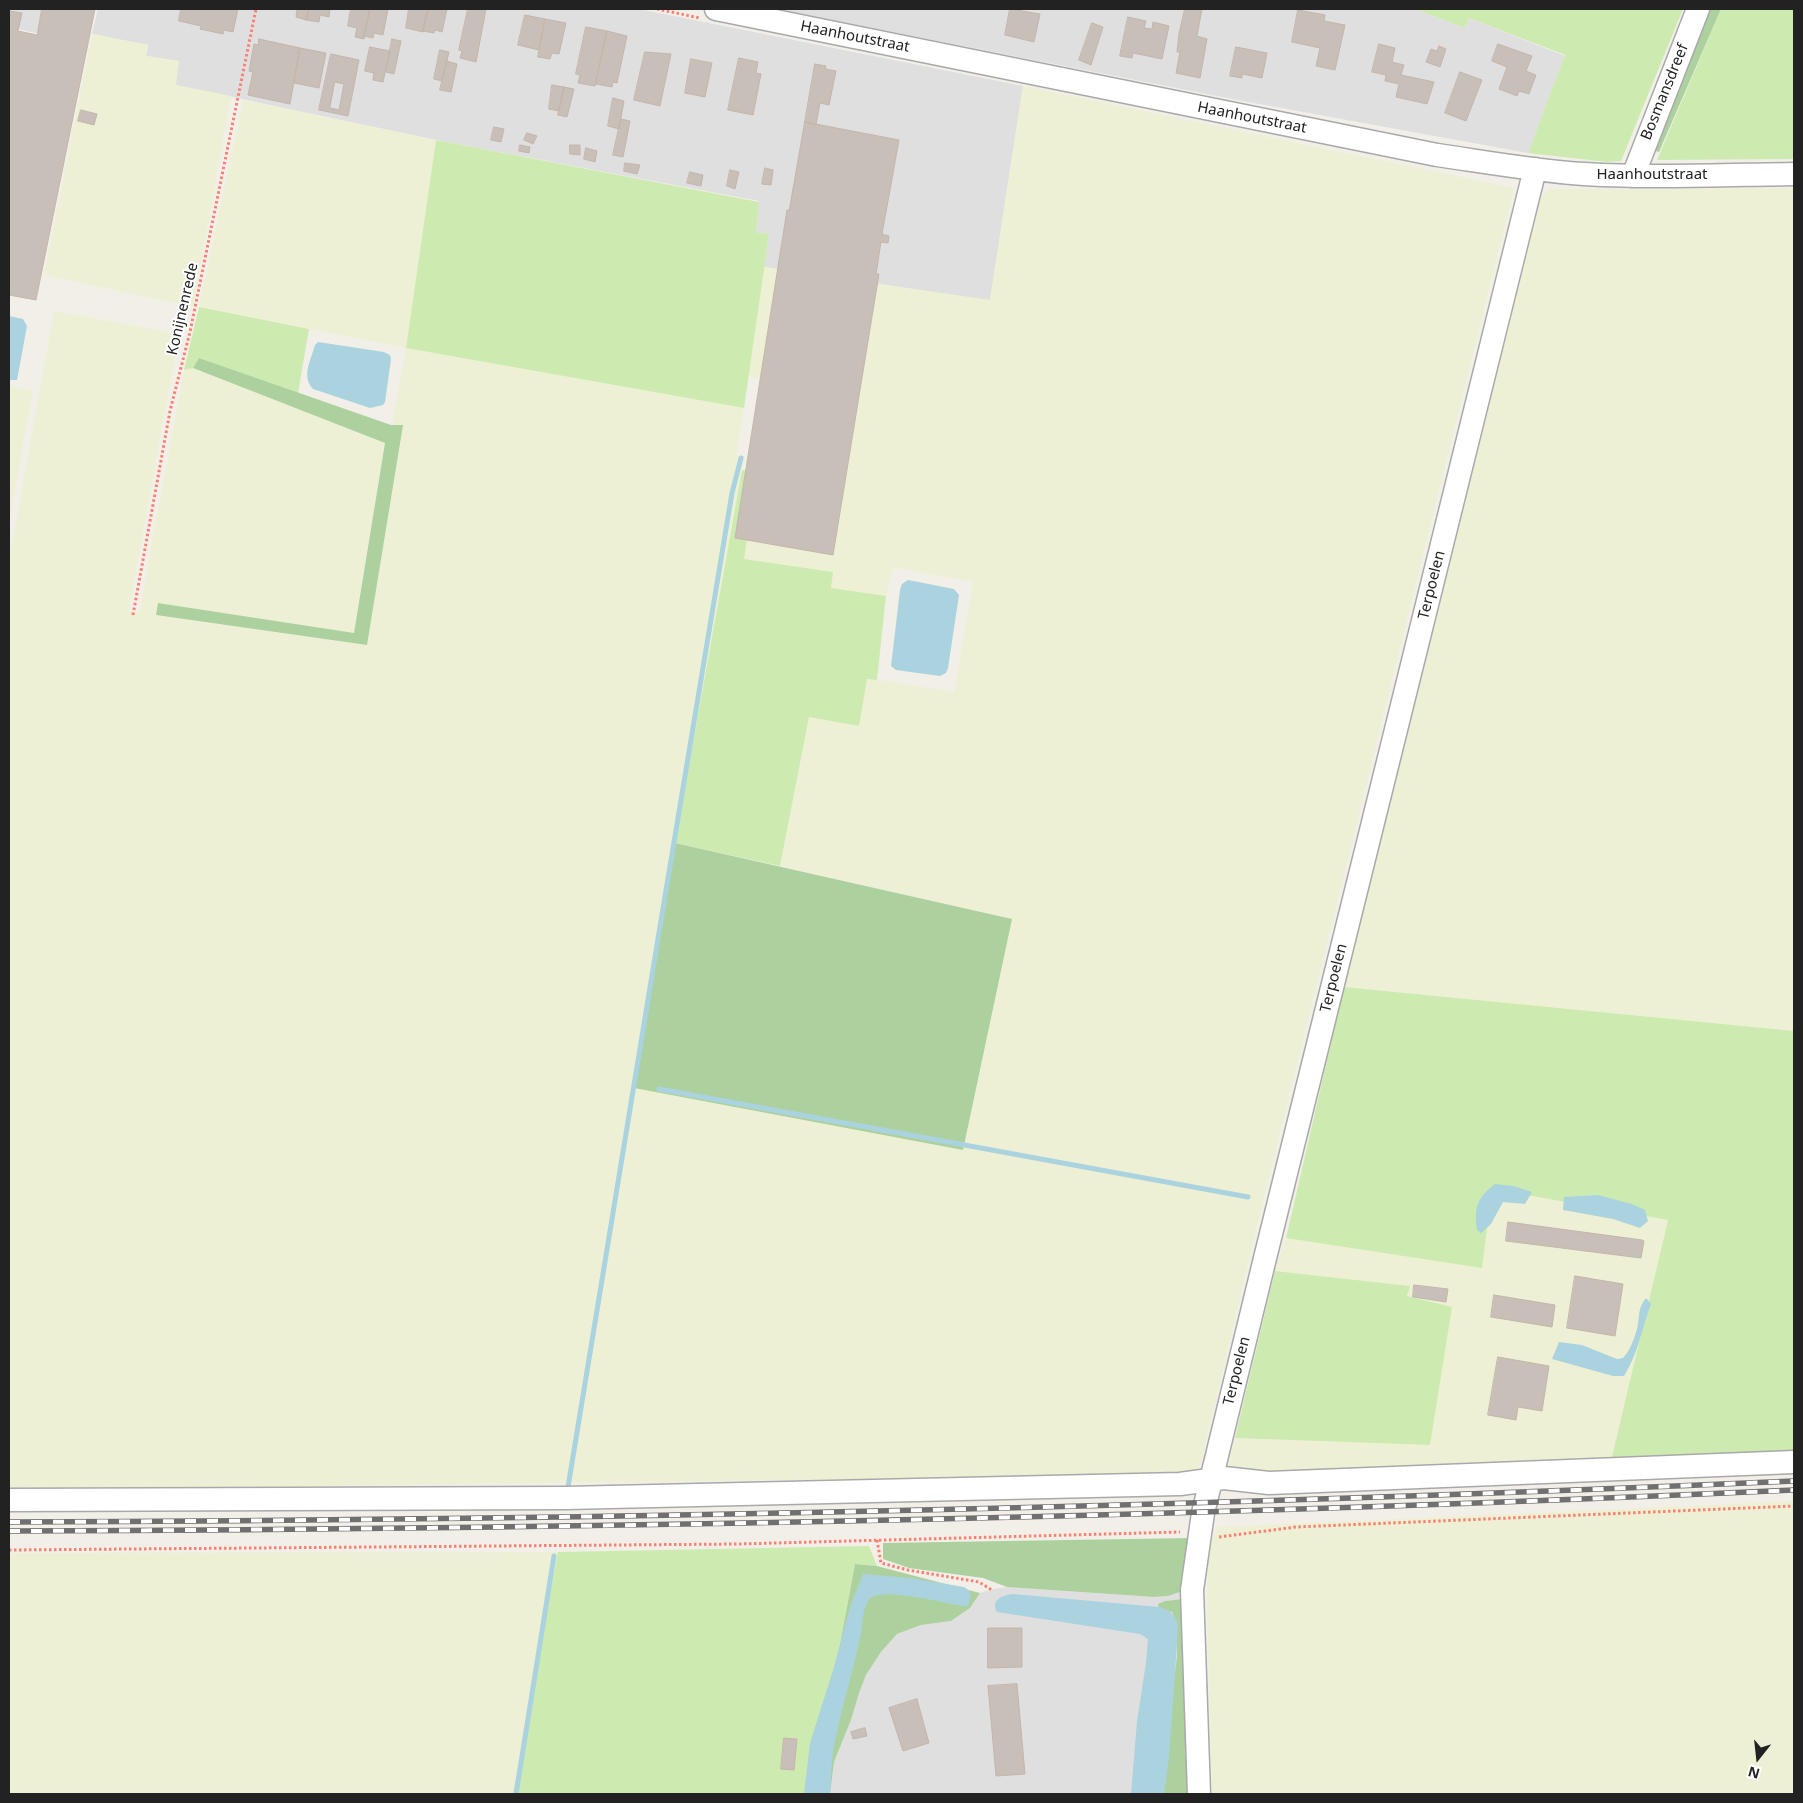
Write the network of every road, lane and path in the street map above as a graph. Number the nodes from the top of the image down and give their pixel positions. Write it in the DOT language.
graph roads {
  1 [pos="256,9"];
  2 [pos="716,9"];
  3 [pos="1698,9"];
  4 [pos="1535,170"];
  5 [pos="1794,174"];
  6 [pos="1632,176"];
  7 [pos="133,615"];
  8 [pos="1794,1462"];
  9 [pos="1211,1480"];
  10 [pos="9,1500"];
  11 [pos="1794,1506"];
  12 [pos="1199,1534"];
  13 [pos="877,1540"];
  14 [pos="9,1550"];
  15 [pos="992,1590"];
  16 [pos="1199,1794"];
  1 -- 7 [label="path, Konijnenrede"];
  2 -- 4 [label="street, Haanhoutstraat"];
  3 -- 6 [label="street, Bosmansdreef"];
  4 -- 6 [label="street, Haanhoutstraat"];
  4 -- 9 [label="street, Terpoelen"];
  5 -- 6 [label="street, Haanhoutstraat"];
  8 -- 9 [label="street"];
  9 -- 10 [label="street"];
  9 -- 12 [label="street, Terpoelen"];
  11 -- 12 [label="path"];
  12 -- 13 [label="path"];
  12 -- 16 [label="street, Terpoelen"];
  13 -- 14 [label="path"];
  13 -- 15 [label="path"];
}
